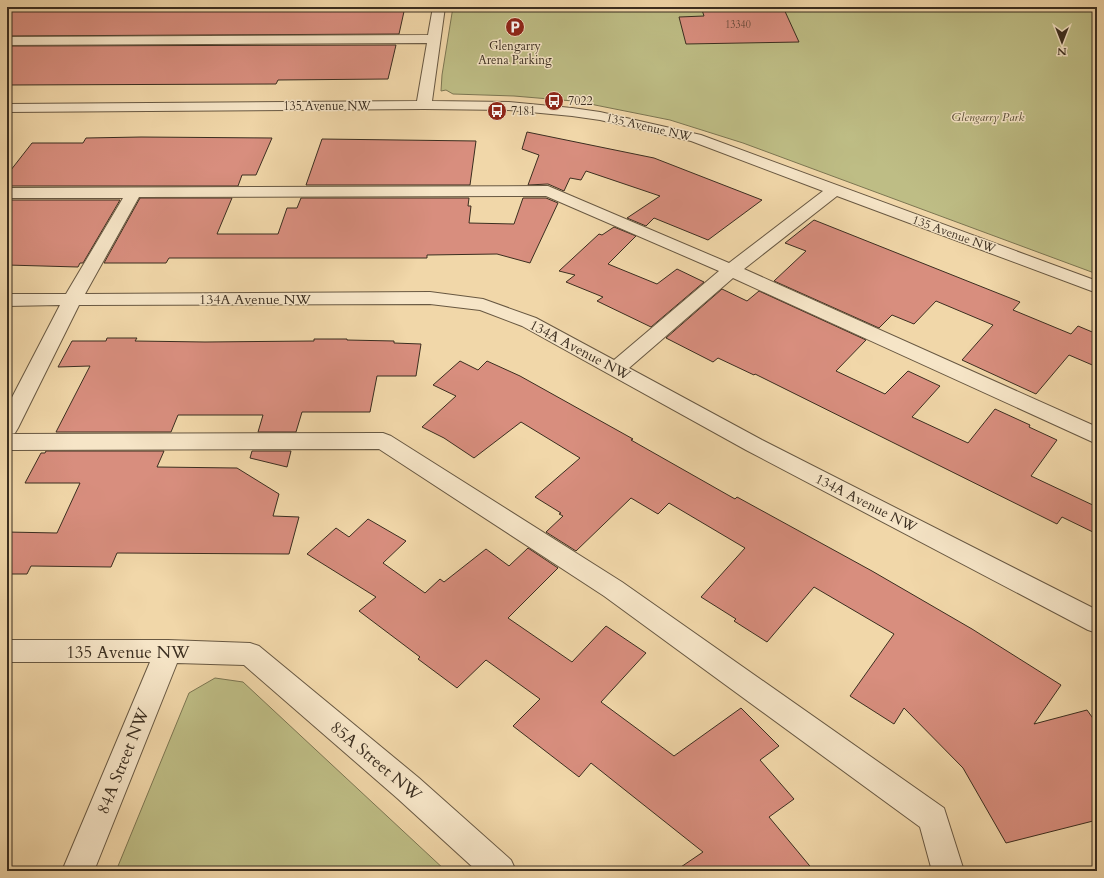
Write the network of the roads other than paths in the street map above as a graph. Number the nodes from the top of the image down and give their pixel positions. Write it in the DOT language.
graph roads {
  1 [pos="439,7"];
  2 [pos="435,39"];
  3 [pos="7,41"];
  4 [pos="424,105"];
  5 [pos="10,112"];
  6 [pos="834,190"];
  7 [pos="7,193"];
  8 [pos="133,194"];
  9 [pos="731,270"];
  10 [pos="1097,287"];
  11 [pos="73,299"];
  12 [pos="7,300"];
  13 [pos="616,369"];
  14 [pos="7,428"];
  15 [pos="1097,436"];
  16 [pos="7,442"];
  17 [pos="1097,622"];
  18 [pos="7,651"];
  19 [pos="168,651"];
  20 [pos="250,654"];
  21 [pos="78,871"];
  22 [pos="500,871"];
  23 [pos="948,871"];
  1 -- 2 [label="street"];
  2 -- 3 [label="street"];
  2 -- 4 [label="street"];
  4 -- 5 [label="street, 135 Avenue NW"];
  4 -- 6 [label="street, 135 Avenue NW"];
  6 -- 9 [label="street"];
  6 -- 10 [label="street, 135 Avenue NW"];
  7 -- 8 [label="street"];
  8 -- 9 [label="street"];
  8 -- 11 [label="street"];
  9 -- 13 [label="street"];
  9 -- 15 [label="street"];
  11 -- 12 [label="street, 134A Avenue NW"];
  11 -- 13 [label="street, 134A Avenue NW"];
  11 -- 14 [label="street"];
  13 -- 17 [label="street, 134A Avenue NW"];
  16 -- 23 [label="street"];
  18 -- 19 [label="street, 135 Avenue NW"];
  19 -- 20 [label="street, 135 Avenue NW"];
  19 -- 21 [label="street, 84A Street NW"];
  20 -- 22 [label="street, 85A Street NW"];
}
